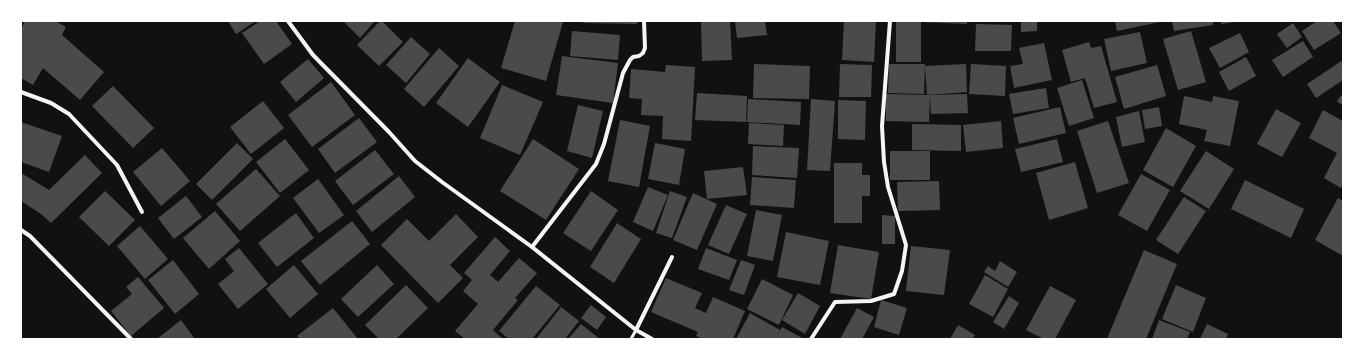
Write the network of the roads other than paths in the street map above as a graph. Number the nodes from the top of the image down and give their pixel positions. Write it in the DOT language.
graph roads {
  1 [pos="289,21"];
  2 [pos="644,21"];
  3 [pos="890,21"];
  4 [pos="21,92"];
  5 [pos="142,212"];
  6 [pos="21,230"];
  7 [pos="532,247"];
  8 [pos="672,257"];
  9 [pos="636,330"];
  10 [pos="131,339"];
  11 [pos="631,339"];
  12 [pos="652,339"];
  13 [pos="811,339"];
  1 -- 7 [label="street"];
  2 -- 7 [label="street"];
  3 -- 13 [label="street"];
  4 -- 5 [label="street"];
  6 -- 10 [label="street"];
  7 -- 9 [label="street"];
  8 -- 9 [label="street"];
  9 -- 11 [label="lane"];
  9 -- 12 [label="street"];
}
